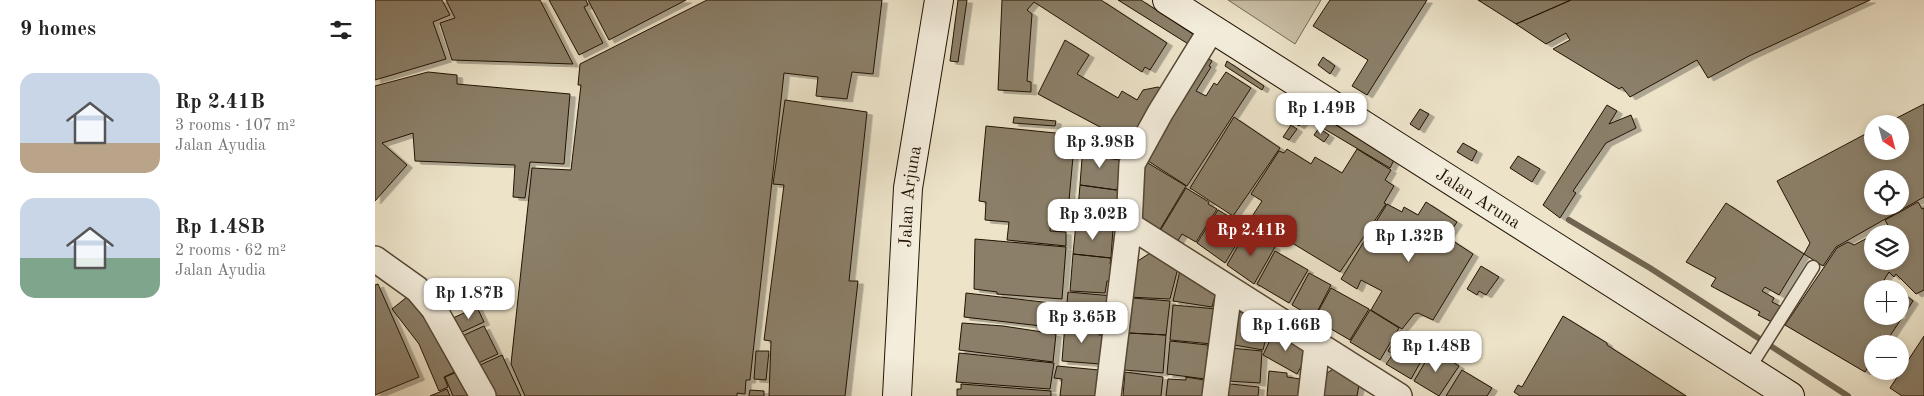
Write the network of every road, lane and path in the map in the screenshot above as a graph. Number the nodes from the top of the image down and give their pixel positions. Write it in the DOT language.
graph roads {
  1 [pos="939,0"];
  2 [pos="1167,0"];
  3 [pos="1211,30"];
  4 [pos="1129,225"];
  5 [pos="375,259"];
  6 [pos="1813,267"];
  7 [pos="1229,290"];
  8 [pos="1317,345"];
  9 [pos="1748,370"];
  10 [pos="483,396"];
  11 [pos="897,396"];
  12 [pos="1108,396"];
  13 [pos="1215,396"];
  14 [pos="1311,396"];
  15 [pos="1399,396"];
  16 [pos="1790,396"];
  1 -- 11 [label="street, Jalan Arjuna"];
  2 -- 3 [label="street, Jalan Aruna"];
  3 -- 4 [label="street"];
  3 -- 9 [label="street, Jalan Aruna"];
  4 -- 7 [label="street"];
  4 -- 12 [label="street"];
  5 -- 10 [label="street"];
  6 -- 9 [label="lane"];
  7 -- 8 [label="street"];
  7 -- 13 [label="street"];
  8 -- 14 [label="street"];
  8 -- 15 [label="street"];
  9 -- 16 [label="street, Jalan Aruna"];
}
